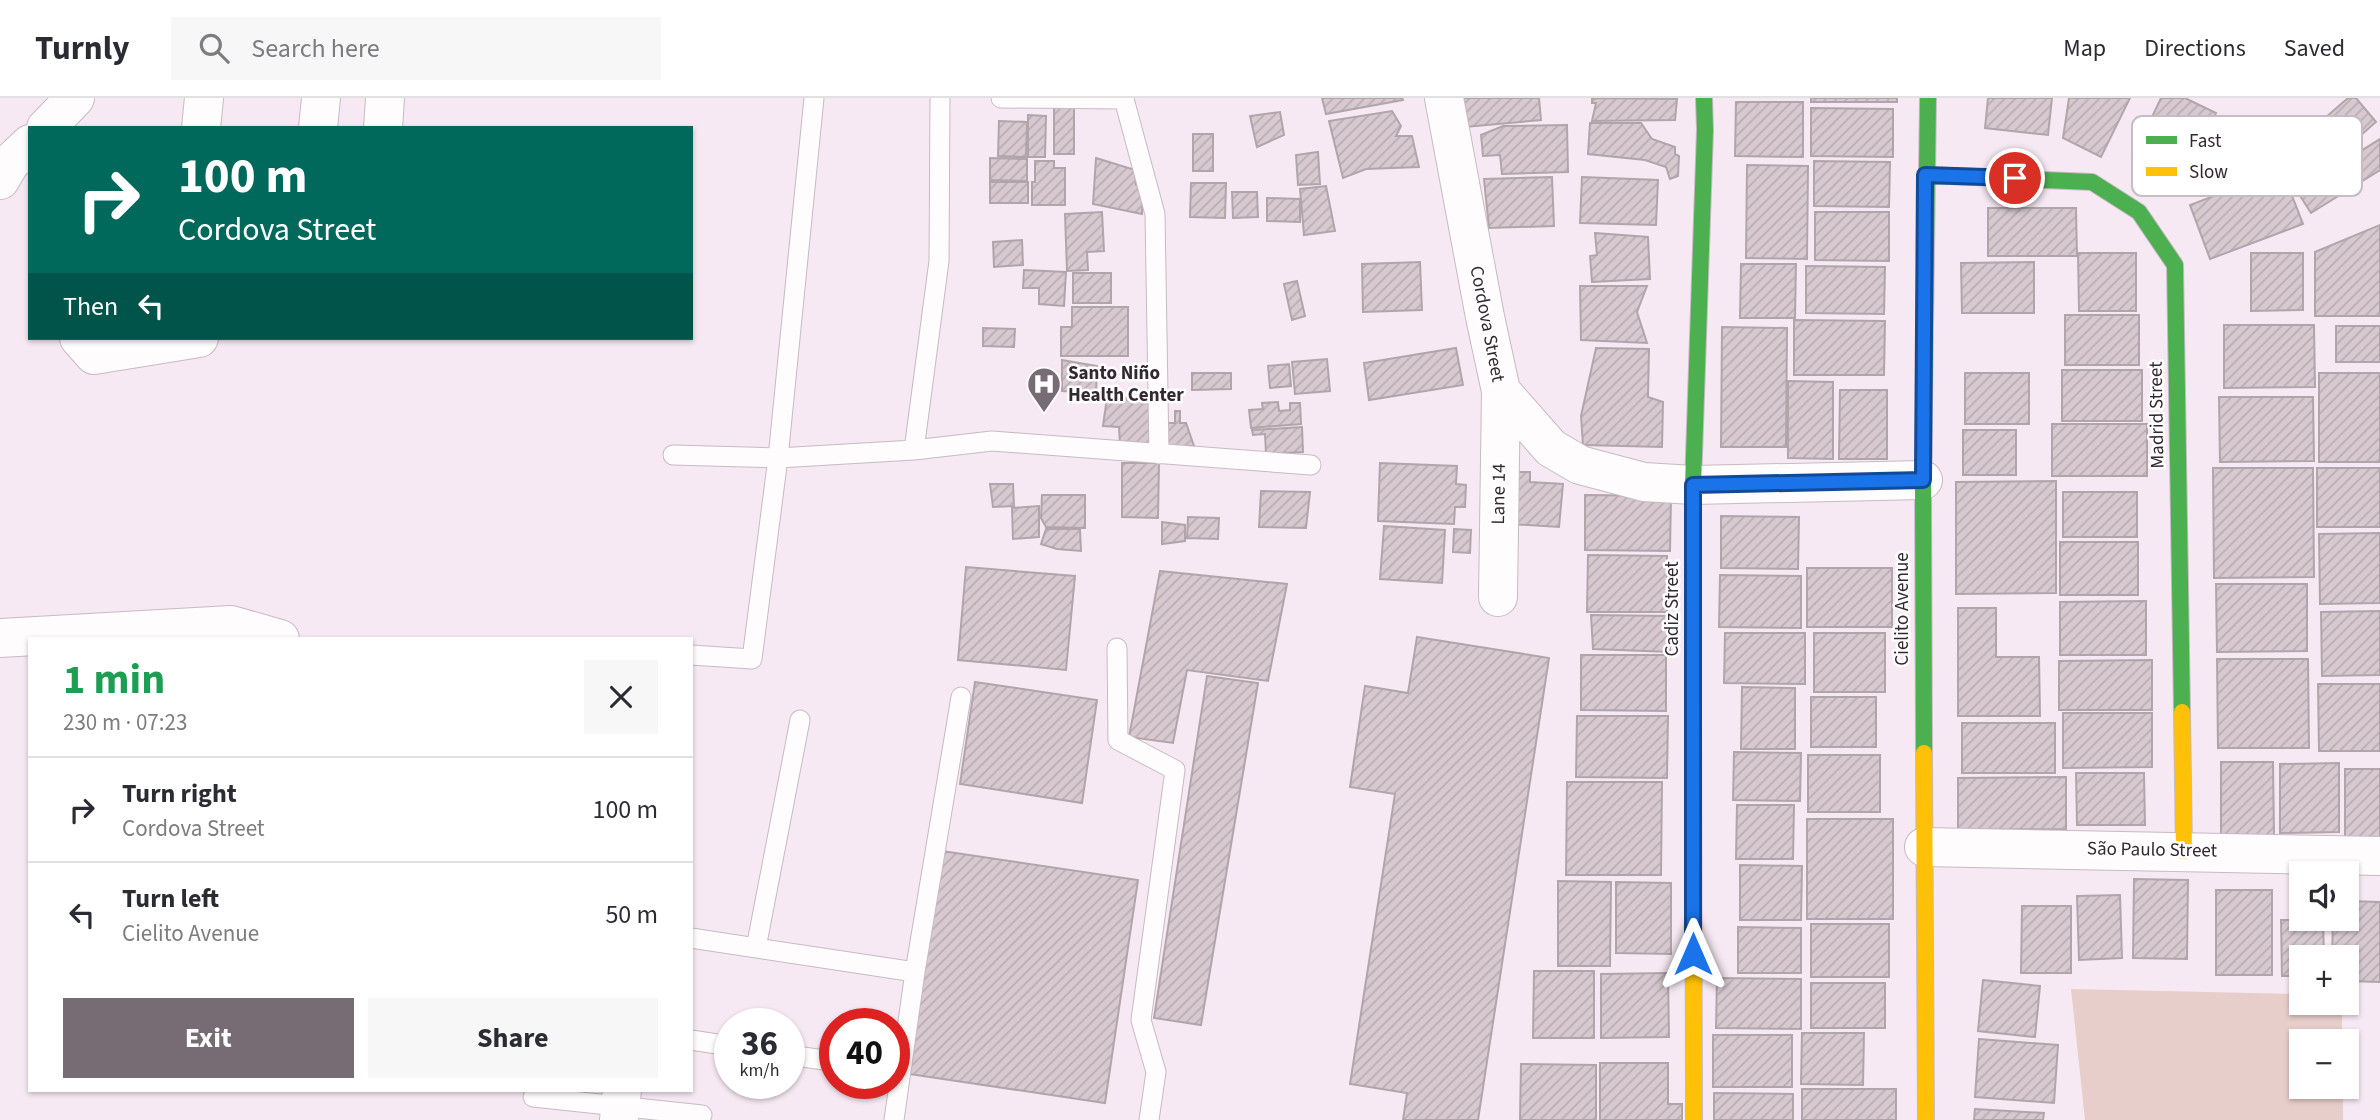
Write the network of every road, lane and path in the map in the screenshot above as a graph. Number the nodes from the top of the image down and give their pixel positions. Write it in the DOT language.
graph roads {
  1 [pos="75,98"];
  2 [pos="81,98"];
  3 [pos="204,98"];
  4 [pos="321,98"];
  5 [pos="385,98"];
  6 [pos="814,98"];
  7 [pos="940,98"];
  8 [pos="1001,98"];
  9 [pos="1444,98"];
  10 [pos="1704,98"];
  11 [pos="1928,98"];
  12 [pos="48,126"];
  13 [pos="77,126"];
  14 [pos="201,126"];
  15 [pos="318,126"];
  16 [pos="383,126"];
  17 [pos="1925,175"];
  18 [pos="81,340"];
  19 [pos="183,340"];
  20 [pos="1501,391"];
  21 [pos="914,450"];
  22 [pos="1159,454"];
  23 [pos="673,455"];
  24 [pos="778,458"];
  25 [pos="1311,465"];
  26 [pos="1923,480"];
  27 [pos="1693,485"];
  28 [pos="1498,597"];
  29 [pos="273,637"];
  30 [pos="0,638"];
  31 [pos="1117,648"];
  32 [pos="693,655"];
  33 [pos="961,696"];
  34 [pos="800,720"];
  35 [pos="1924,847"];
  36 [pos="2184,850"];
  37 [pos="2380,856"];
  38 [pos="693,938"];
  39 [pos="757,948"];
  40 [pos="915,972"];
  41 [pos="693,1040"];
  42 [pos="714,1044"];
  43 [pos="533,1097"];
  44 [pos="620,1105"];
  45 [pos="702,1115"];
  46 [pos="894,1120"];
  47 [pos="1149,1120"];
  48 [pos="1694,1120"];
  49 [pos="1926,1120"];
  1 -- 12 [label="street"];
  2 -- 13 [label="street"];
  3 -- 14 [label="street"];
  4 -- 15 [label="street"];
  5 -- 16 [label="street"];
  6 -- 24 [label="lane"];
  7 -- 21 [label="lane"];
  8 -- 22 [label="lane"];
  9 -- 20 [label="street, Cordova Street"];
  10 -- 27 [label="street, Cadiz Street"];
  11 -- 17 [label="street, Cielito Avenue"];
  17 -- 26 [label="street, Cielito Avenue"];
  17 -- 36 [label="street, Madrid Street"];
  18 -- 19 [label="street"];
  20 -- 27 [label="street, Cordova Street"];
  20 -- 28 [label="street, Lane 14"];
  21 -- 22 [label="lane"];
  21 -- 24 [label="lane"];
  22 -- 25 [label="lane"];
  23 -- 24 [label="lane"];
  24 -- 32 [label="lane"];
  26 -- 27 [label="street, Cordova Street"];
  26 -- 35 [label="street, Cielito Avenue"];
  27 -- 48 [label="street, Cadiz Street"];
  29 -- 30 [label="street"];
  31 -- 47 [label="lane"];
  33 -- 40 [label="lane"];
  34 -- 39 [label="lane"];
  35 -- 36 [label="street, São Paulo Street"];
  35 -- 49 [label="street, Cielito Avenue"];
  36 -- 37 [label="street, São Paulo Street"];
  38 -- 39 [label="lane"];
  39 -- 40 [label="lane"];
  40 -- 46 [label="lane"];
  41 -- 42 [label="lane"];
  43 -- 44 [label="lane"];
  44 -- 45 [label="lane"];
}
